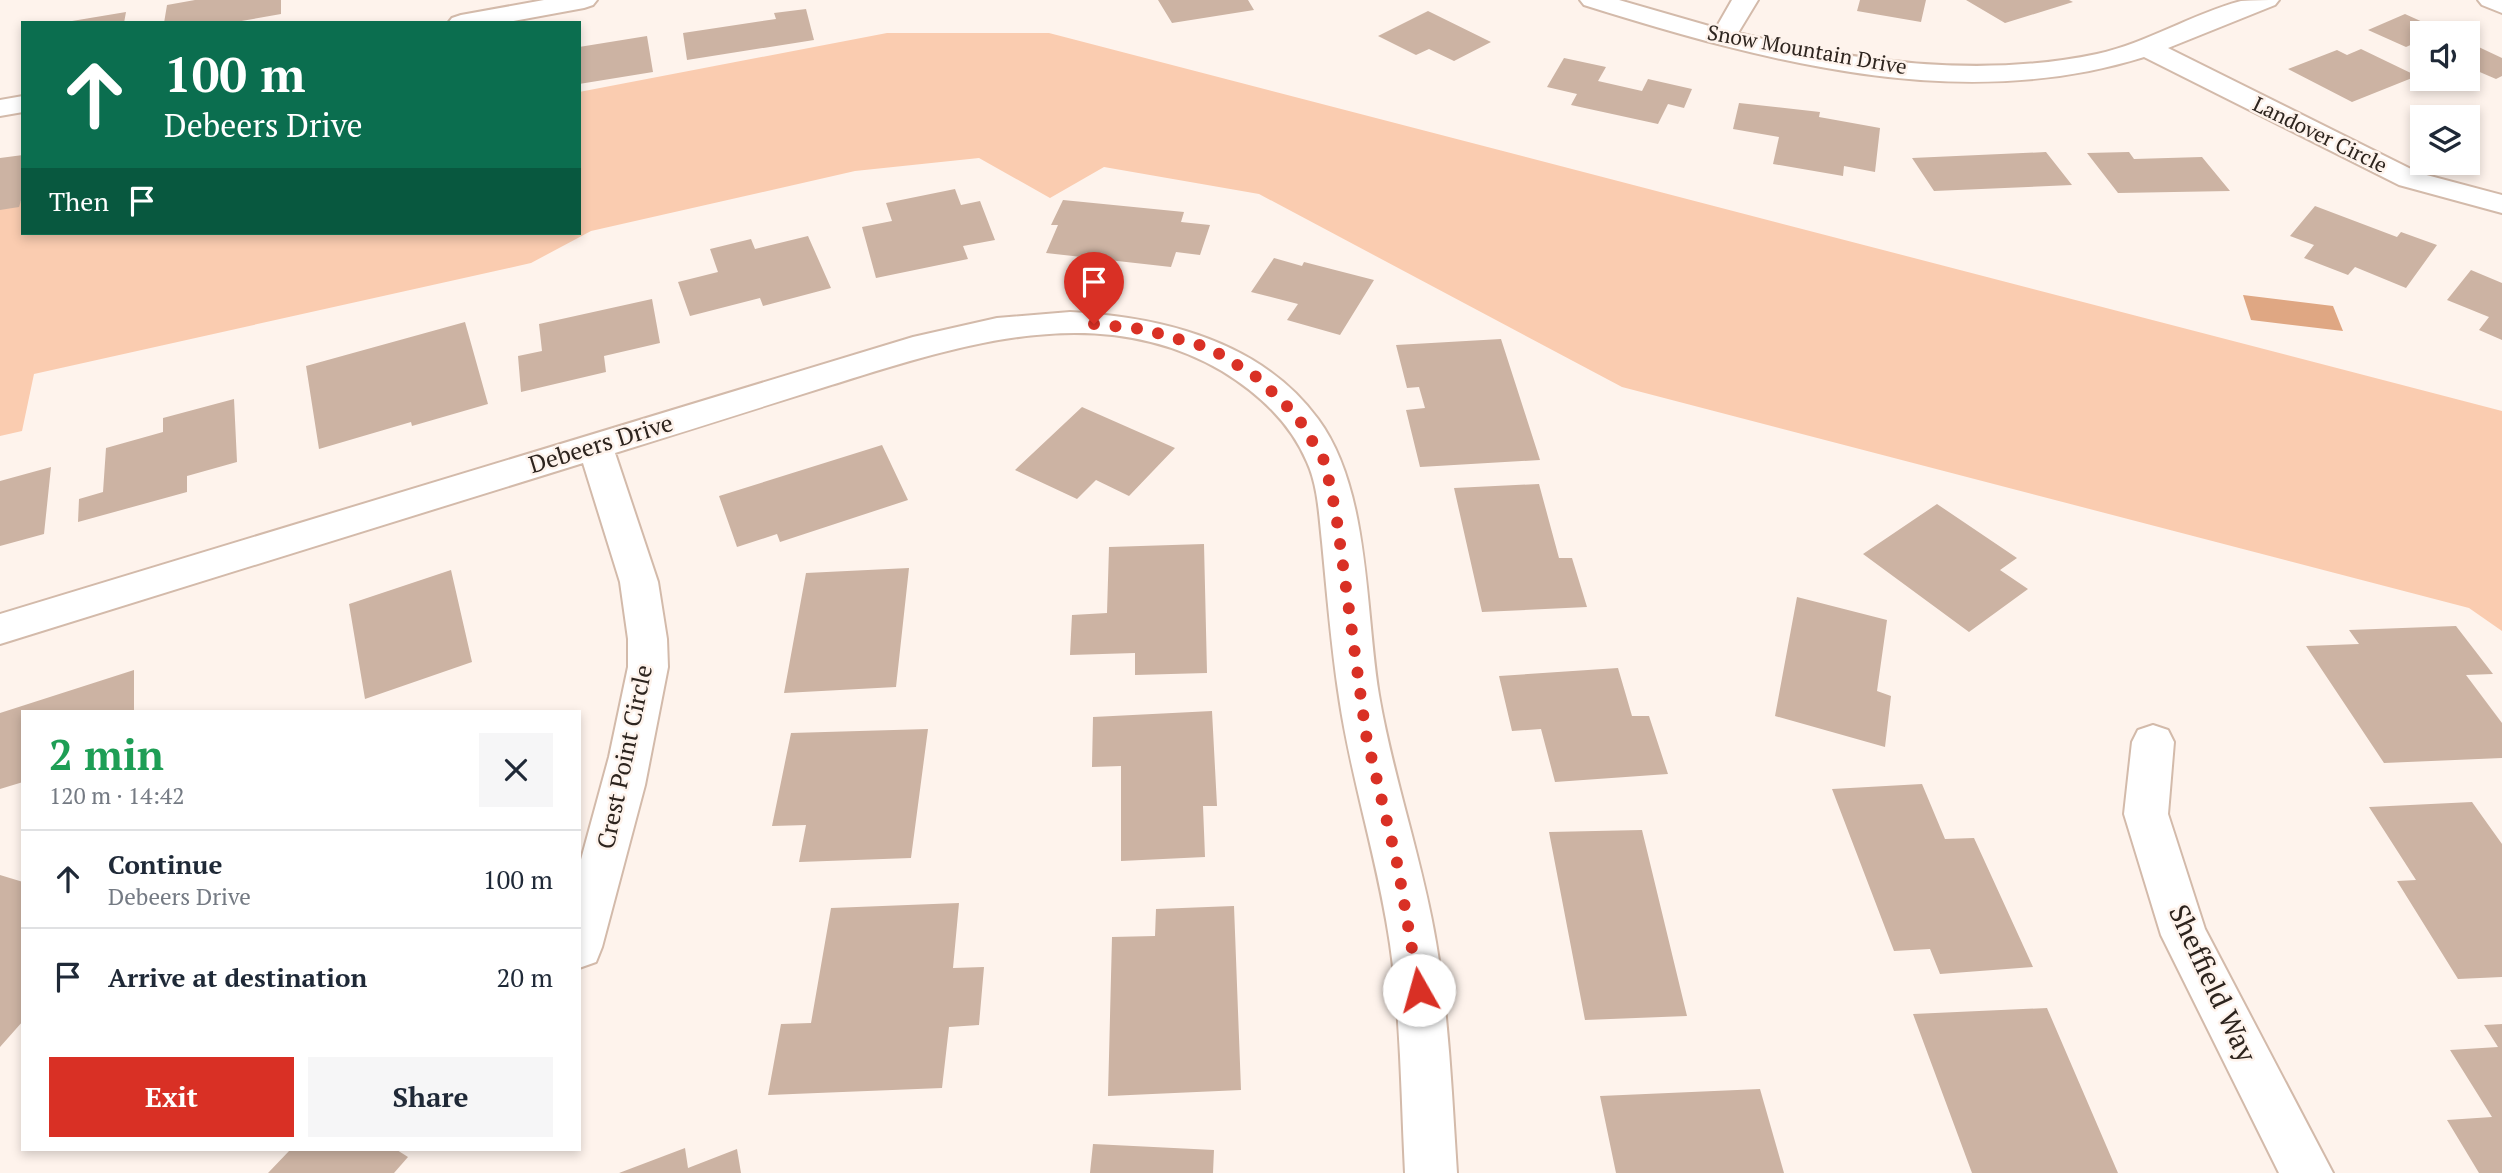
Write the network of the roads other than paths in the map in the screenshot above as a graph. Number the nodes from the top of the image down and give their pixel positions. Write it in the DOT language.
graph roads {
  1 [pos="584,0"];
  2 [pos="1594,0"];
  3 [pos="1745,0"];
  4 [pos="2266,0"];
  5 [pos="2491,0"];
  6 [pos="2502,5"];
  7 [pos="472,21"];
  8 [pos="1723,37"];
  9 [pos="2145,47"];
  10 [pos="21,104"];
  11 [pos="0,108"];
  12 [pos="2502,204"];
  13 [pos="594,446"];
  14 [pos="0,629"];
  15 [pos="2153,742"];
  16 [pos="581,940"];
  17 [pos="1430,1173"];
  18 [pos="2307,1173"];
  1 -- 7 [label="street"];
  2 -- 8 [label="street, Snow Mountain Drive"];
  3 -- 8 [label="street"];
  4 -- 9 [label="street, Snow Mountain Drive"];
  5 -- 6 [label="street"];
  8 -- 9 [label="street, Snow Mountain Drive"];
  9 -- 12 [label="street, Landover Circle"];
  10 -- 11 [label="street"];
  13 -- 14 [label="street, Debeers Drive"];
  13 -- 16 [label="street, Crest Point Circle"];
  13 -- 17 [label="street, Debeers Drive"];
  15 -- 18 [label="street, Sheffield Way"];
}
